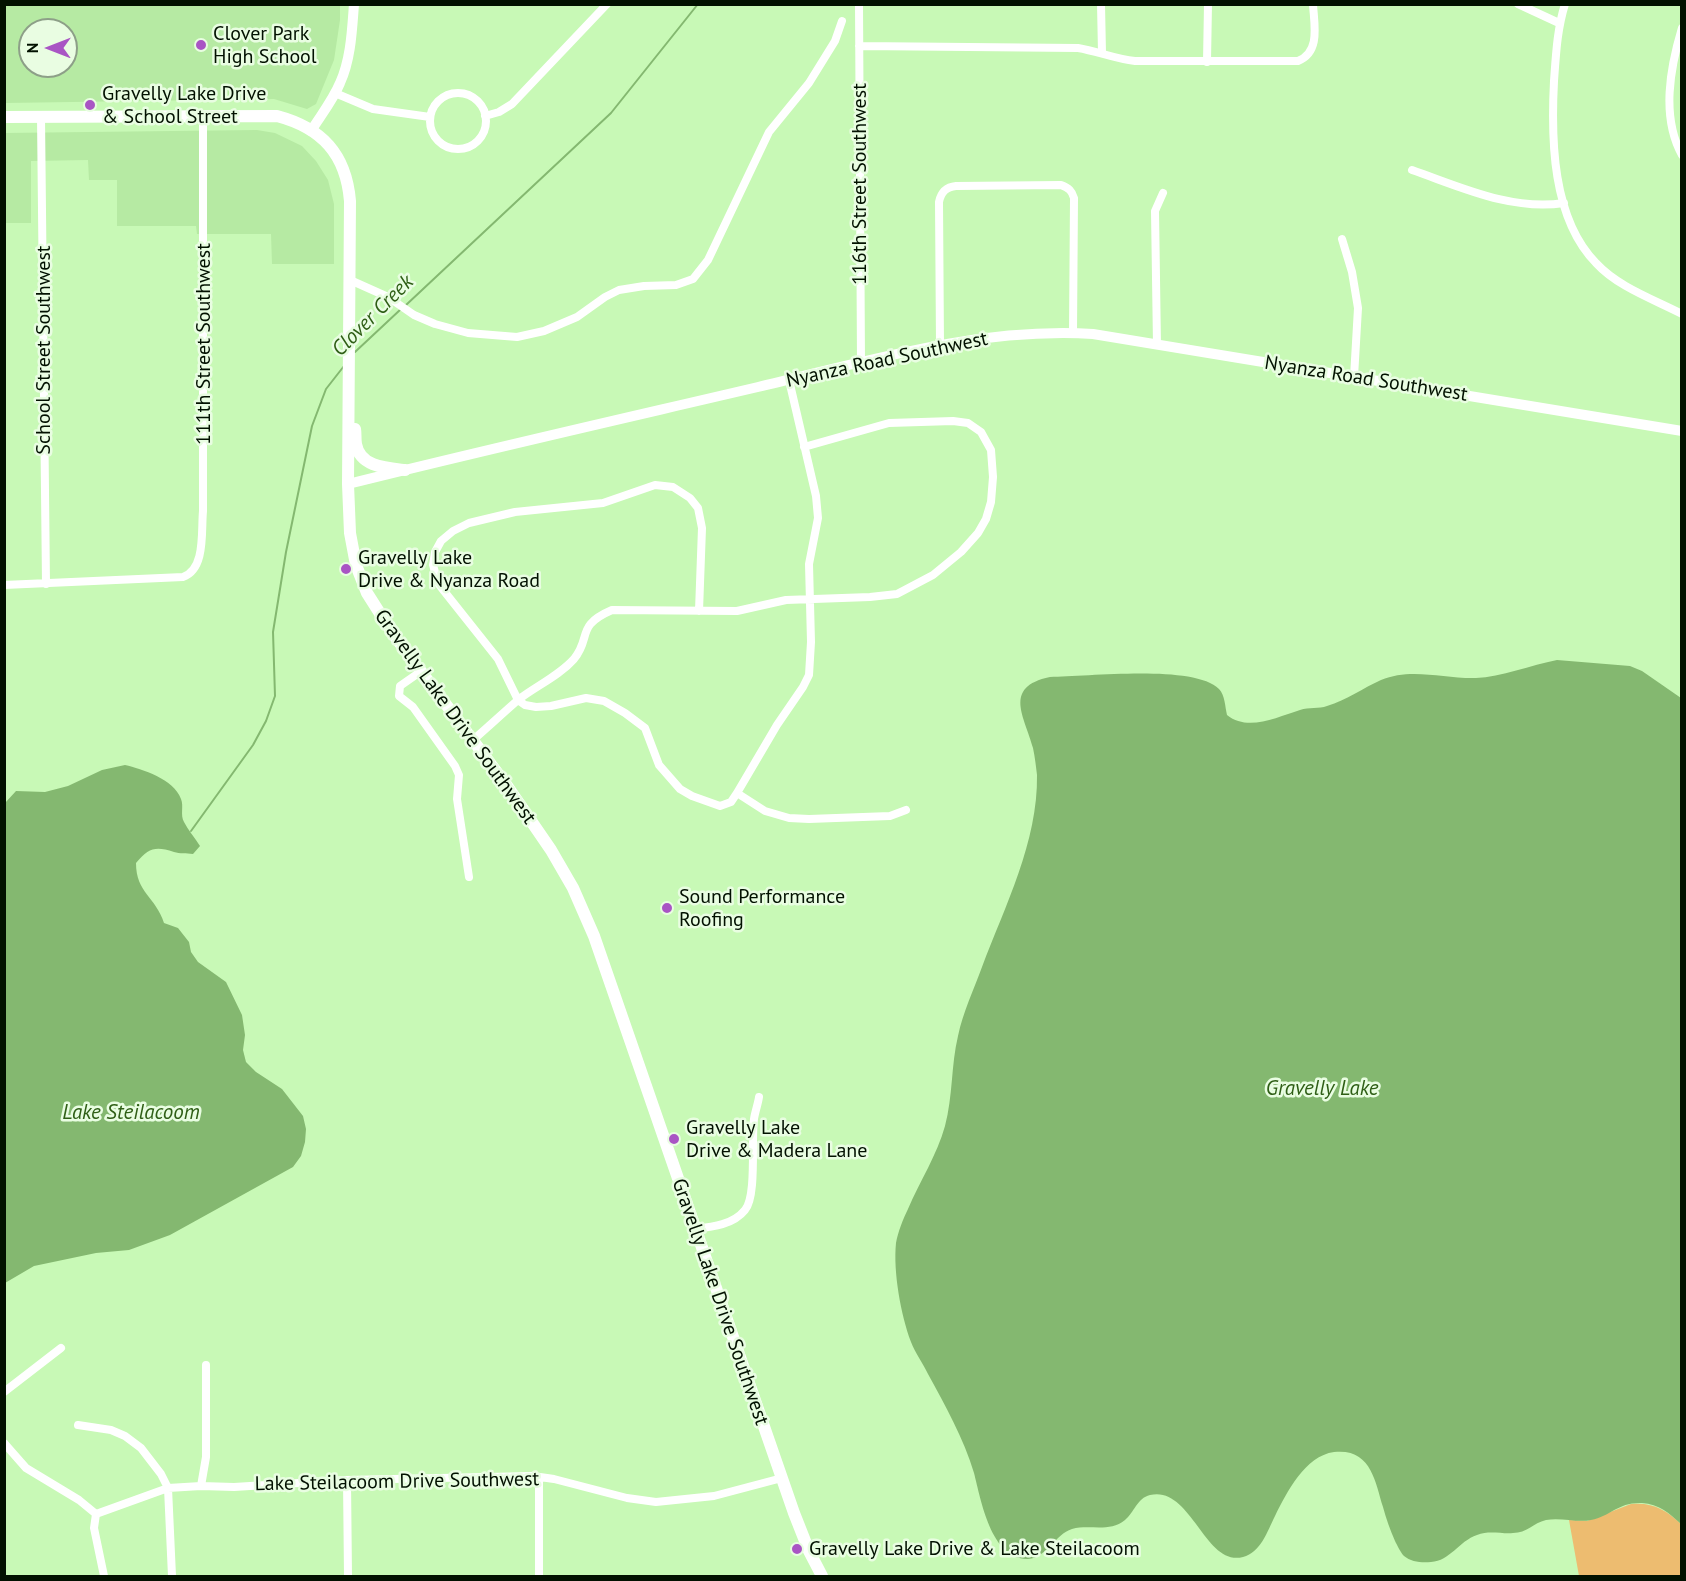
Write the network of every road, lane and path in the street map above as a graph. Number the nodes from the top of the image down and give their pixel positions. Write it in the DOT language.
graph roads {
  1 [pos="354,4"];
  2 [pos="607,4"];
  3 [pos="859,4"];
  4 [pos="1101,4"];
  5 [pos="1208,4"];
  6 [pos="1313,4"];
  7 [pos="1518,4"];
  8 [pos="1565,4"];
  9 [pos="842,21"];
  10 [pos="1559,23"];
  11 [pos="1682,28"];
  12 [pos="859,46"];
  13 [pos="1102,53"];
  14 [pos="1207,62"];
  15 [pos="335,93"];
  16 [pos="203,115"];
  17 [pos="485,116"];
  18 [pos="4,117"];
  19 [pos="42,117"];
  20 [pos="430,117"];
  21 [pos="311,131"];
  22 [pos="1682,155"];
  23 [pos="1412,170"];
  24 [pos="1163,193"];
  25 [pos="1564,203"];
  26 [pos="1342,239"];
  27 [pos="350,280"];
  28 [pos="1682,314"];
  29 [pos="1073,333"];
  30 [pos="940,345"];
  31 [pos="1157,345"];
  32 [pos="861,363"];
  33 [pos="1354,377"];
  34 [pos="789,380"];
  35 [pos="348,392"];
  36 [pos="1682,431"];
  37 [pos="804,447"];
  38 [pos="405,470"];
  39 [pos="348,484"];
  40 [pos="46,584"];
  41 [pos="4,585"];
  42 [pos="810,598"];
  43 [pos="699,611"];
  44 [pos="420,672"];
  45 [pos="519,700"];
  46 [pos="473,740"];
  47 [pos="737,793"];
  48 [pos="906,810"];
  49 [pos="469,877"];
  50 [pos="759,1097"];
  51 [pos="694,1228"];
  52 [pos="61,1348"];
  53 [pos="206,1365"];
  54 [pos="4,1392"];
  55 [pos="78,1425"];
  56 [pos="4,1443"];
  57 [pos="539,1478"];
  58 [pos="782,1478"];
  59 [pos="347,1480"];
  60 [pos="201,1486"];
  61 [pos="168,1488"];
  62 [pos="96,1515"];
  63 [pos="104,1576"];
  64 [pos="172,1576"];
  65 [pos="348,1576"];
  66 [pos="538,1576"];
  67 [pos="822,1576"];
  1 -- 15 [label="street"];
  2 -- 17 [label="street"];
  3 -- 12 [label="street, 116th Street Southwest"];
  4 -- 13 [label="street"];
  5 -- 14 [label="street"];
  6 -- 14 [label="street"];
  7 -- 10 [label="street"];
  8 -- 10 [label="street"];
  9 -- 27 [label="street"];
  10 -- 25 [label="street"];
  11 -- 22 [label="street"];
  12 -- 13 [label="street"];
  12 -- 32 [label="street, 116th Street Southwest"];
  13 -- 14 [label="street"];
  15 -- 20 [label="street"];
  15 -- 21 [label="street"];
  16 -- 19 [label="main road, Gravelly Lake Drive Southwest"];
  16 -- 21 [label="main road, Gravelly Lake Drive Southwest"];
  16 -- 40 [label="street, 111th Street Southwest"];
  17 -- 20 [label="street"];
  17 -- 20 [label="street"];
  18 -- 19 [label="main road, Gravelly Lake Drive Southwest"];
  19 -- 40 [label="street, School Street Southwest"];
  21 -- 27 [label="main road, Gravelly Lake Drive Southwest"];
  23 -- 25 [label="street"];
  24 -- 31 [label="street"];
  25 -- 28 [label="street"];
  26 -- 33 [label="street"];
  27 -- 35 [label="main road, Gravelly Lake Drive Southwest"];
  29 -- 30 [label="street, Nyanza Road Southwest"];
  29 -- 30 [label="street"];
  29 -- 31 [label="street, Nyanza Road Southwest"];
  30 -- 32 [label="street, Nyanza Road Southwest"];
  31 -- 33 [label="street, Nyanza Road Southwest"];
  32 -- 34 [label="street, Nyanza Road Southwest"];
  33 -- 36 [label="street, Nyanza Road Southwest"];
  34 -- 37 [label="street"];
  34 -- 38 [label="street, Nyanza Road Southwest"];
  35 -- 38 [label="main road"];
  35 -- 39 [label="main road, Gravelly Lake Drive Southwest"];
  37 -- 42 [label="street"];
  37 -- 42 [label="street"];
  38 -- 39 [label="street, Nyanza Road Southwest"];
  39 -- 44 [label="main road, Gravelly Lake Drive Southwest"];
  40 -- 41 [label="street"];
  42 -- 43 [label="street"];
  42 -- 47 [label="street"];
  43 -- 45 [label="street"];
  43 -- 45 [label="street"];
  44 -- 46 [label="main road, Gravelly Lake Drive Southwest"];
  44 -- 49 [label="street"];
  45 -- 46 [label="street"];
  45 -- 47 [label="street"];
  46 -- 51 [label="main road, Gravelly Lake Drive Southwest"];
  47 -- 48 [label="street"];
  50 -- 51 [label="street"];
  51 -- 58 [label="main road, Gravelly Lake Drive Southwest"];
  52 -- 54 [label="street"];
  53 -- 60 [label="street"];
  55 -- 61 [label="street"];
  56 -- 62 [label="street"];
  57 -- 58 [label="street, Lake Steilacoom Drive Southwest"];
  57 -- 59 [label="street, Lake Steilacoom Drive Southwest"];
  57 -- 66 [label="street"];
  58 -- 67 [label="main road, Gravelly Lake Drive Southwest"];
  59 -- 60 [label="street, Lake Steilacoom Drive Southwest"];
  59 -- 65 [label="street"];
  60 -- 61 [label="street, Lake Steilacoom Drive Southwest"];
  61 -- 62 [label="street, Lake Steilacoom Drive Southwest"];
  61 -- 64 [label="street"];
  62 -- 63 [label="street"];
}
